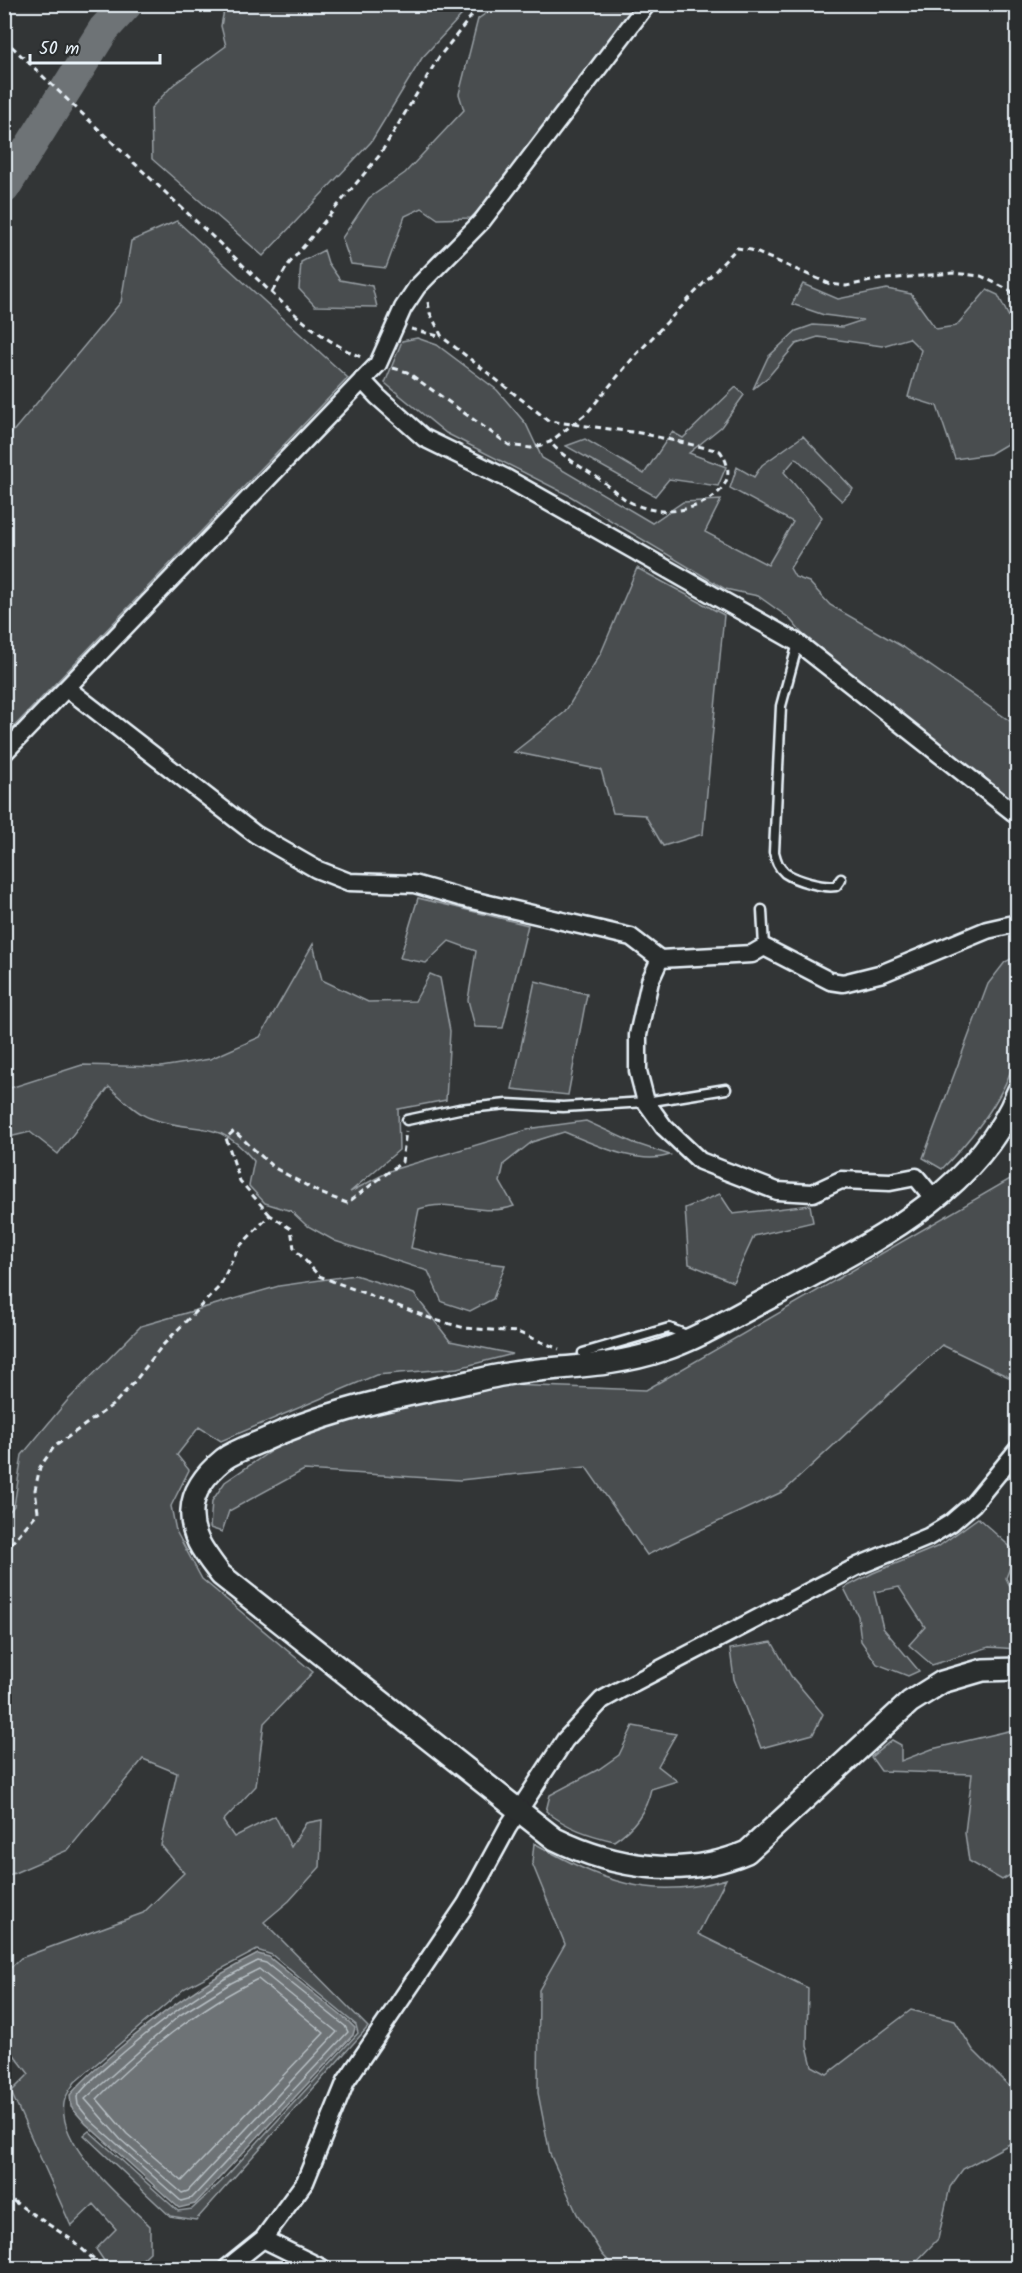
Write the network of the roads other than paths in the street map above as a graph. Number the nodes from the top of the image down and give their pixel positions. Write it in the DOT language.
graph roads {
  1 [pos="647,4"];
  2 [pos="363,380"];
  3 [pos="798,643"];
  4 [pos="68,689"];
  5 [pos="4,753"];
  6 [pos="1017,816"];
  7 [pos="841,879"];
  8 [pos="762,910"];
  9 [pos="1017,923"];
  10 [pos="764,947"];
  11 [pos="660,959"];
  12 [pos="726,1089"];
  13 [pos="1017,1092"];
  14 [pos="646,1102"];
  15 [pos="407,1120"];
  16 [pos="934,1199"];
  17 [pos="694,1337"];
  18 [pos="583,1353"];
  19 [pos="1017,1449"];
  20 [pos="1017,1669"];
  21 [pos="519,1811"];
  22 [pos="263,2239"];
  23 [pos="227,2268"];
  24 [pos="321,2268"];
  1 -- 2 [label="street"];
  2 -- 3 [label="street"];
  2 -- 4 [label="street"];
  3 -- 6 [label="street"];
  3 -- 7 [label="lane"];
  4 -- 5 [label="street"];
  4 -- 11 [label="street"];
  8 -- 10 [label="lane"];
  9 -- 10 [label="street"];
  10 -- 11 [label="street"];
  11 -- 14 [label="street"];
  12 -- 14 [label="lane"];
  13 -- 16 [label="street"];
  14 -- 15 [label="lane"];
  14 -- 16 [label="street"];
  16 -- 17 [label="street"];
  17 -- 18 [label="lane"];
  17 -- 21 [label="street"];
  19 -- 21 [label="street"];
  20 -- 21 [label="street"];
  21 -- 22 [label="street"];
  22 -- 23 [label="street"];
  22 -- 24 [label="street"];
}
